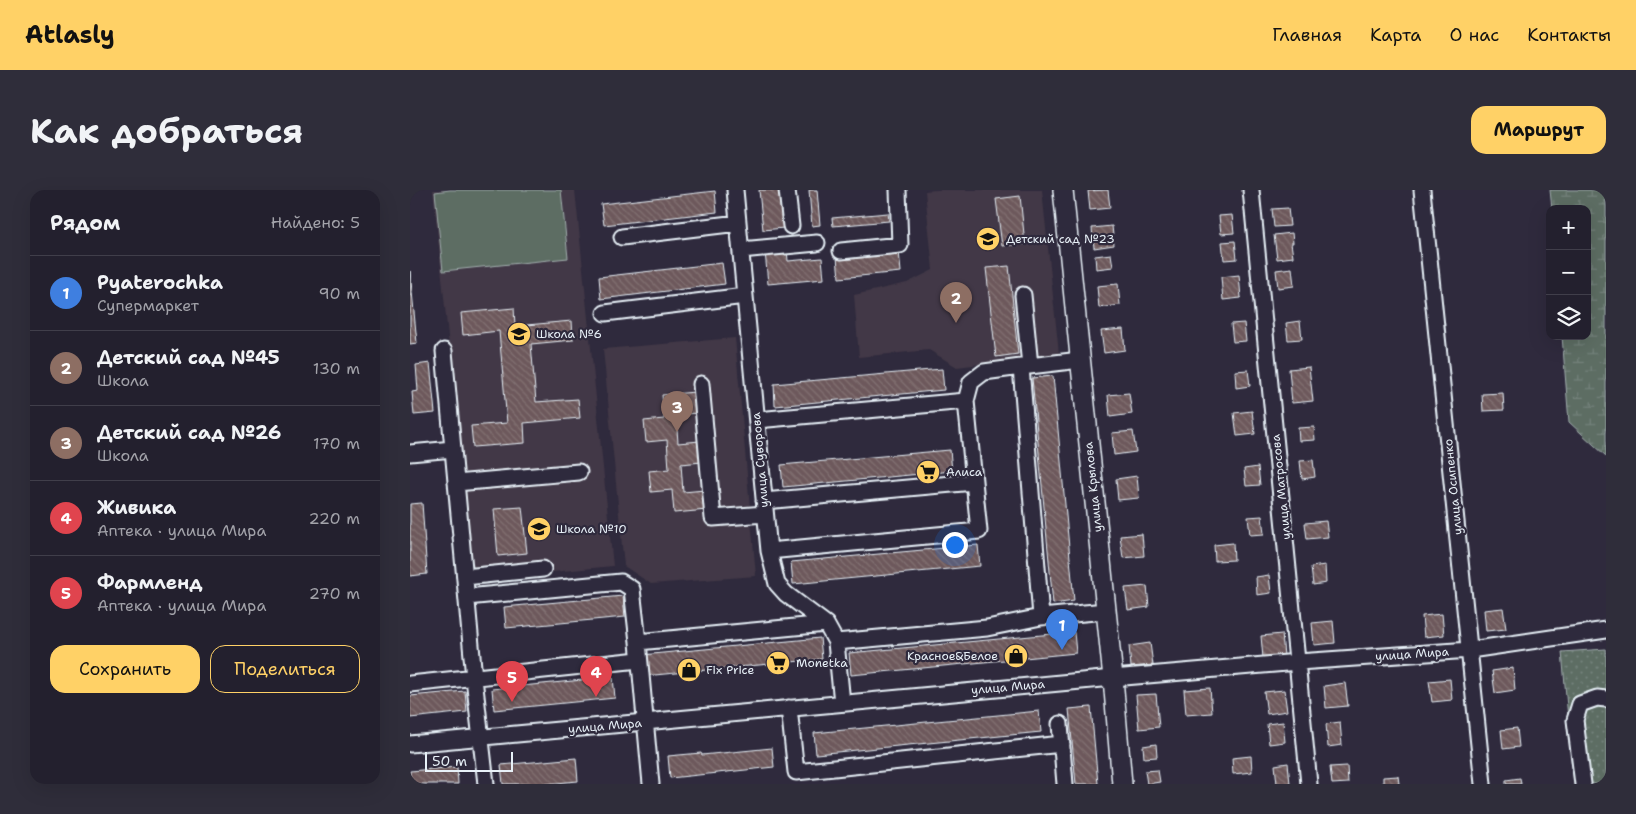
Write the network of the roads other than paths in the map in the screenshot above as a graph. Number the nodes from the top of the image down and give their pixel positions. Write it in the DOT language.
graph roads {
  1 [pos="735,190"];
  2 [pos="788,190"];
  3 [pos="898,190"];
  4 [pos="1063,190"];
  5 [pos="1251,190"];
  6 [pos="1422,190"];
  7 [pos="738,223"];
  8 [pos="791,226"];
  9 [pos="622,237"];
  10 [pos="817,243"];
  11 [pos="741,250"];
  12 [pos="841,251"];
  13 [pos="1023,295"];
  14 [pos="745,296"];
  15 [pos="605,313"];
  16 [pos="444,352"];
  17 [pos="1080,360"];
  18 [pos="1025,366"];
  19 [pos="701,384"];
  20 [pos="966,401"];
  21 [pos="757,420"];
  22 [pos="453,449"];
  23 [pos="410,453"];
  24 [pos="579,472"];
  25 [pos="974,482"];
  26 [pos="456,483"];
  27 [pos="765,507"];
  28 [pos="769,551"];
  29 [pos="543,569"];
  30 [pos="465,577"];
  31 [pos="466,597"];
  32 [pos="1106,611"];
  33 [pos="1041,617"];
  34 [pos="826,624"];
  35 [pos="1606,630"];
  36 [pos="638,642"];
  37 [pos="836,642"];
  38 [pos="1470,650"];
  39 [pos="639,660"];
  40 [pos="1298,662"];
  41 [pos="474,678"];
  42 [pos="1112,678"];
  43 [pos="410,684"];
  44 [pos="1606,699"];
  45 [pos="842,703"];
  46 [pos="789,708"];
  47 [pos="645,722"];
  48 [pos="1060,724"];
  49 [pos="482,737"];
  50 [pos="410,744"];
  51 [pos="1062,744"];
  52 [pos="796,778"];
  53 [pos="486,784"];
  54 [pos="651,784"];
  55 [pos="1065,784"];
  56 [pos="1122,784"];
  57 [pos="1310,784"];
  58 [pos="1483,784"];
  59 [pos="1583,784"];
  1 -- 7 [label="street, улица Суворова"];
  2 -- 8 [label="street"];
  3 -- 12 [label="street"];
  4 -- 17 [label="main road, улица Крылова"];
  5 -- 40 [label="street, улица Матросова"];
  6 -- 38 [label="street, улица Осипенко"];
  7 -- 9 [label="street"];
  7 -- 11 [label="street, улица Суворова"];
  10 -- 11 [label="street"];
  11 -- 14 [label="street, улица Суворова"];
  13 -- 18 [label="street"];
  14 -- 15 [label="street"];
  14 -- 21 [label="street, улица Суворова"];
  16 -- 22 [label="street"];
  17 -- 18 [label="street"];
  17 -- 32 [label="main road, улица Крылова"];
  18 -- 20 [label="street"];
  18 -- 33 [label="street"];
  19 -- 27 [label="street"];
  20 -- 21 [label="street"];
  20 -- 25 [label="street"];
  21 -- 27 [label="street, улица Суворова"];
  22 -- 23 [label="street"];
  22 -- 26 [label="street"];
  24 -- 26 [label="street"];
  25 -- 27 [label="street"];
  25 -- 28 [label="street"];
  26 -- 30 [label="street"];
  27 -- 28 [label="street, улица Суворова"];
  28 -- 34 [label="street, улица Суворова"];
  29 -- 30 [label="street"];
  30 -- 31 [label="street"];
  31 -- 36 [label="street"];
  31 -- 41 [label="street"];
  32 -- 33 [label="street"];
  32 -- 42 [label="main road, улица Крылова"];
  33 -- 37 [label="street"];
  34 -- 36 [label="street"];
  34 -- 37 [label="street, улица Суворова"];
  35 -- 38 [label="street, улица Мира"];
  36 -- 39 [label="street"];
  37 -- 45 [label="street, улица Суворова"];
  38 -- 40 [label="street, улица Мира"];
  38 -- 58 [label="street, улица Осипенко"];
  39 -- 41 [label="street"];
  39 -- 47 [label="street"];
  40 -- 42 [label="street, улица Мира"];
  40 -- 57 [label="street, улица Матросова"];
  41 -- 43 [label="street"];
  41 -- 49 [label="street"];
  42 -- 45 [label="street, улица Мира"];
  42 -- 56 [label="main road, улица Крылова"];
  44 -- 59 [label="street"];
  45 -- 46 [label="street, улица Мира"];
  46 -- 47 [label="street, улица Мира"];
  46 -- 52 [label="street"];
  47 -- 49 [label="street, улица Мира"];
  47 -- 54 [label="street"];
  48 -- 51 [label="street"];
  49 -- 50 [label="street, улица Мира"];
  49 -- 53 [label="street"];
  51 -- 52 [label="street"];
  51 -- 55 [label="street"];
}
